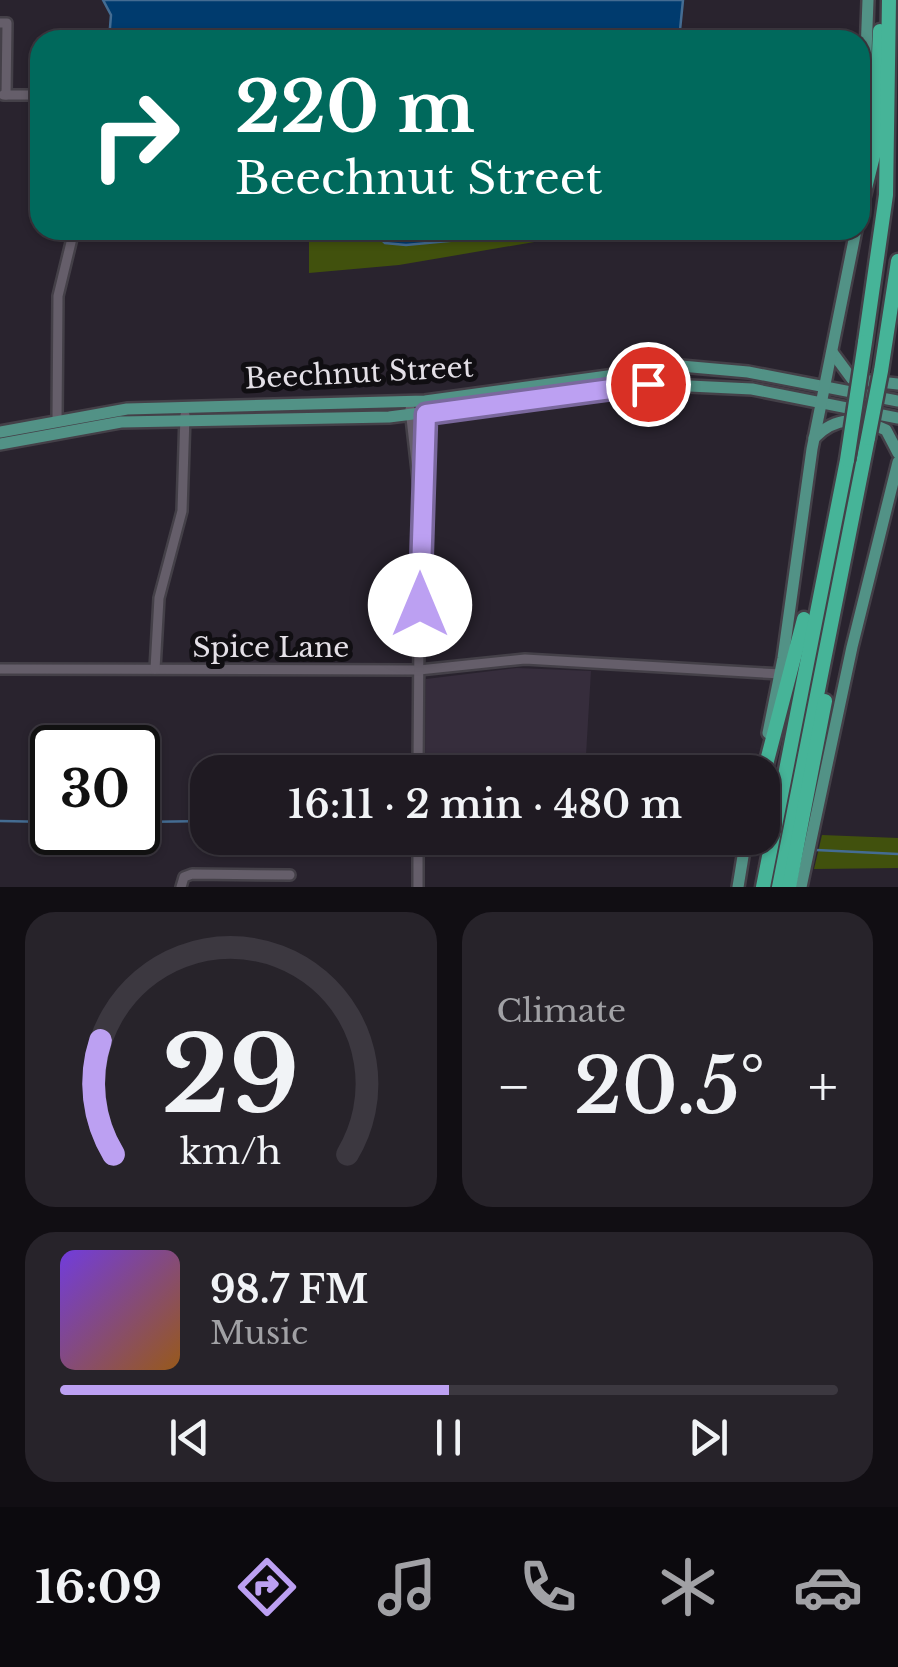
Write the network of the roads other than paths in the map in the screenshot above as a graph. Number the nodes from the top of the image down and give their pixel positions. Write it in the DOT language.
graph roads {
  1 [pos="868,0"];
  2 [pos="886,0"];
  3 [pos="0,22"];
  4 [pos="867,30"];
  5 [pos="3,95"];
  6 [pos="30,95"];
  7 [pos="870,169"];
  8 [pos="72,240"];
  9 [pos="854,240"];
  10 [pos="898,260"];
  11 [pos="832,352"];
  12 [pos="829,366"];
  13 [pos="647,368"];
  14 [pos="804,383"];
  15 [pos="648,384"];
  16 [pos="898,384"];
  17 [pos="825,387"];
  18 [pos="550,388"];
  19 [pos="790,396"];
  20 [pos="898,401"];
  21 [pos="822,402"];
  22 [pos="426,407"];
  23 [pos="410,409"];
  24 [pos="185,411"];
  25 [pos="898,418"];
  26 [pos="57,420"];
  27 [pos="0,432"];
  28 [pos="815,433"];
  29 [pos="37,436"];
  30 [pos="0,444"];
  31 [pos="898,452"];
  32 [pos="898,462"];
  33 [pos="420,495"];
  34 [pos="818,592"];
  35 [pos="0,669"];
  36 [pos="155,669"];
  37 [pos="419,670"];
  38 [pos="780,674"];
  39 [pos="418,755"];
  40 [pos="763,755"];
  41 [pos="769,755"];
  42 [pos="801,831"];
  43 [pos="418,855"];
  44 [pos="743,855"];
  45 [pos="794,865"];
  46 [pos="255,874"];
  47 [pos="290,875"];
  48 [pos="182,887"];
  49 [pos="254,887"];
  50 [pos="418,887"];
  51 [pos="738,887"];
  52 [pos="763,887"];
  53 [pos="779,887"];
  54 [pos="790,887"];
  55 [pos="800,887"];
  1 -- 4 [label="main road"];
  2 -- 7 [label="highway"];
  2 -- 34 [label="highway, bridge"];
  3 -- 5 [label="street"];
  5 -- 6 [label="street"];
  8 -- 26 [label="street"];
  9 -- 11 [label="main road"];
  10 -- 42 [label="highway, bridge"];
  11 -- 12 [label="main road"];
  11 -- 16 [label="main road"];
  12 -- 14 [label="main road"];
  12 -- 17 [label="main road"];
  13 -- 14 [label="main road, Beechnut Street"];
  13 -- 15 [label="main road"];
  13 -- 18 [label="main road, Beechnut Street"];
  14 -- 17 [label="main road, Beechnut Street"];
  15 -- 18 [label="main road, Beechnut Street"];
  15 -- 19 [label="main road, Beechnut Street"];
  17 -- 20 [label="main road, Beechnut Street"];
  17 -- 21 [label="main road"];
  18 -- 22 [label="main road, Beechnut Street"];
  19 -- 21 [label="main road, Beechnut Street"];
  19 -- 28 [label="main road"];
  21 -- 25 [label="main road, Beechnut Street"];
  21 -- 28 [label="main road"];
  22 -- 23 [label="main road, Beechnut Street"];
  22 -- 33 [label="street"];
  23 -- 24 [label="main road, Beechnut Street"];
  23 -- 33 [label="street"];
  24 -- 26 [label="main road, Beechnut Street"];
  24 -- 29 [label="main road, Beechnut Street"];
  24 -- 36 [label="street"];
  26 -- 27 [label="main road, Beechnut Street"];
  26 -- 29 [label="main road"];
  28 -- 31 [label="main road"];
  28 -- 38 [label="main road"];
  29 -- 30 [label="main road, Beechnut Street"];
  32 -- 42 [label="main road"];
  33 -- 37 [label="street"];
  34 -- 41 [label="highway"];
  34 -- 52 [label="highway"];
  35 -- 36 [label="street, Spice Lane"];
  36 -- 37 [label="street, Spice Lane"];
  37 -- 38 [label="street, Spice Lane"];
  37 -- 39 [label="street"];
  38 -- 40 [label="main road"];
  42 -- 45 [label="highway"];
  42 -- 45 [label="main road"];
  43 -- 50 [label="street"];
  44 -- 51 [label="main road"];
  45 -- 53 [label="highway"];
  45 -- 54 [label="highway"];
  45 -- 55 [label="main road"];
  46 -- 47 [label="street"];
  46 -- 48 [label="street"];
  46 -- 49 [label="street"];
}
